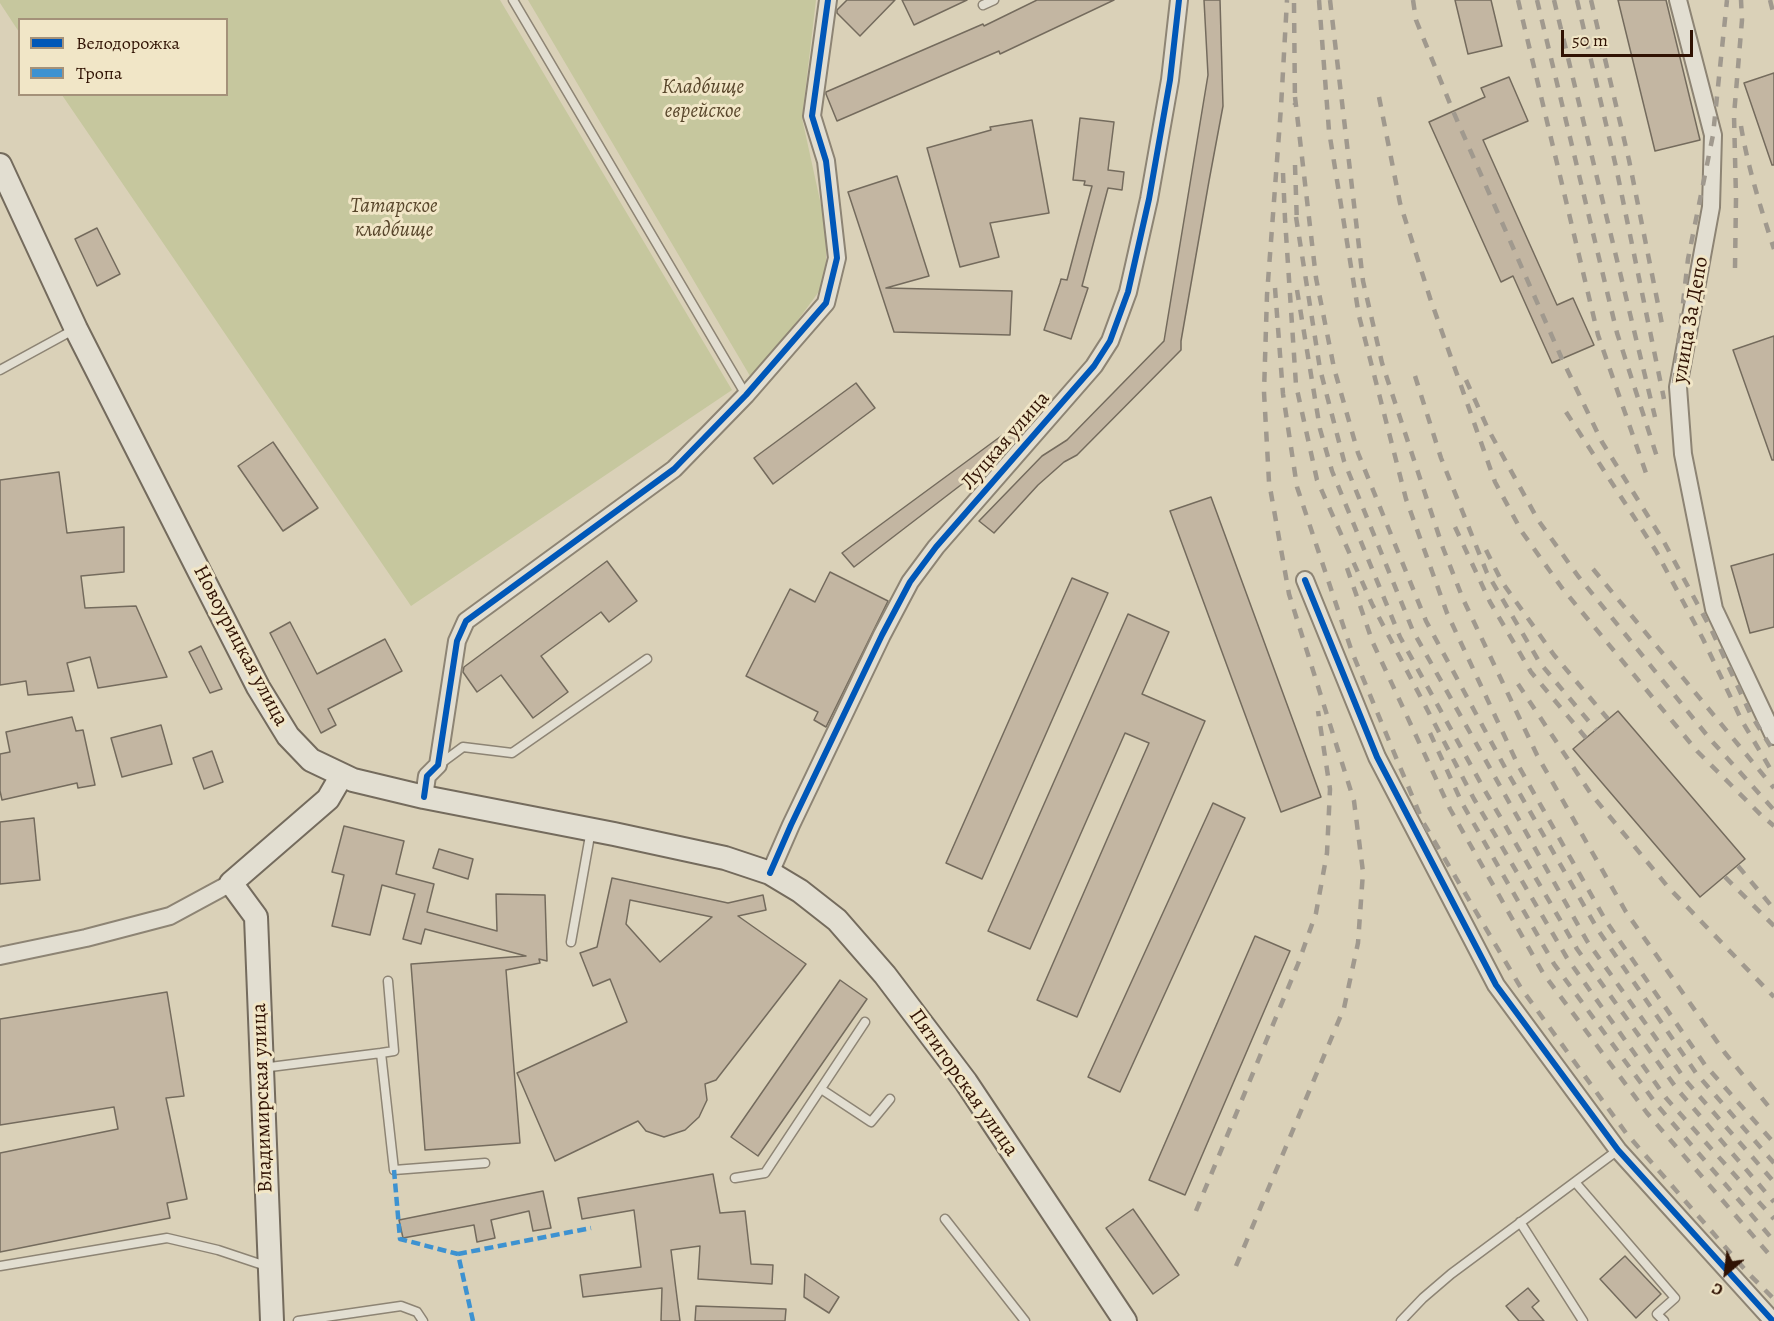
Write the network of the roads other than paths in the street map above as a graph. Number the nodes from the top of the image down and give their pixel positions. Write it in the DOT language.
graph roads {
  1 [pos="513,0"];
  2 [pos="828,0"];
  3 [pos="994,0"];
  4 [pos="1179,0"];
  5 [pos="1678,0"];
  6 [pos="983,5"];
  7 [pos="0,165"];
  8 [pos="76,329"];
  9 [pos="0,370"];
  10 [pos="746,395"];
  11 [pos="1305,580"];
  12 [pos="647,659"];
  13 [pos="1774,736"];
  14 [pos="438,765"];
  15 [pos="342,776"];
  16 [pos="424,797"];
  17 [pos="591,829"];
  18 [pos="770,873"];
  19 [pos="231,883"];
  20 [pos="571,942"];
  21 [pos="0,956"];
  22 [pos="388,981"];
  23 [pos="865,1022"];
  24 [pos="381,1053"];
  25 [pos="262,1068"];
  26 [pos="821,1089"];
  27 [pos="890,1099"];
  28 [pos="1618,1150"];
  29 [pos="485,1163"];
  30 [pos="735,1178"];
  31 [pos="1575,1182"];
  32 [pos="945,1219"];
  33 [pos="1520,1222"];
  34 [pos="0,1266"];
  35 [pos="270,1267"];
  36 [pos="1123,1320"];
  37 [pos="272,1321"];
  38 [pos="298,1321"];
  39 [pos="423,1321"];
  40 [pos="1025,1321"];
  41 [pos="1401,1321"];
  42 [pos="1582,1321"];
  43 [pos="1664,1321"];
  44 [pos="1773,1321"];
  1 -- 10 [label="lane"];
  2 -- 10 [label="street"];
  3 -- 6 [label="lane"];
  4 -- 18 [label="street, Луцкая улица"];
  5 -- 13 [label="street, улица За Депо"];
  7 -- 8 [label="main road, Новоурицкая улица"];
  8 -- 9 [label="lane"];
  8 -- 15 [label="main road, Новоурицкая улица"];
  10 -- 14 [label="street"];
  11 -- 28 [label="street"];
  12 -- 14 [label="lane"];
  14 -- 16 [label="street"];
  15 -- 16 [label="main road, Новоурицкая улица"];
  15 -- 19 [label="main road"];
  16 -- 17 [label="main road, Новоурицкая улица"];
  17 -- 18 [label="main road, Новоурицкая улица"];
  17 -- 20 [label="lane"];
  18 -- 36 [label="main road, Пятигорская улица"];
  19 -- 21 [label="street"];
  19 -- 25 [label="main road, Владимирская улица"];
  22 -- 24 [label="lane"];
  23 -- 26 [label="lane"];
  24 -- 25 [label="lane"];
  24 -- 29 [label="lane"];
  25 -- 35 [label="main road, Владимирская улица"];
  26 -- 27 [label="lane"];
  26 -- 30 [label="lane"];
  28 -- 31 [label="lane"];
  28 -- 44 [label="street"];
  31 -- 33 [label="lane"];
  31 -- 43 [label="lane"];
  32 -- 40 [label="lane"];
  33 -- 41 [label="lane"];
  33 -- 42 [label="lane"];
  34 -- 35 [label="lane"];
  35 -- 37 [label="main road, Владимирская улица"];
  38 -- 39 [label="lane"];
}
